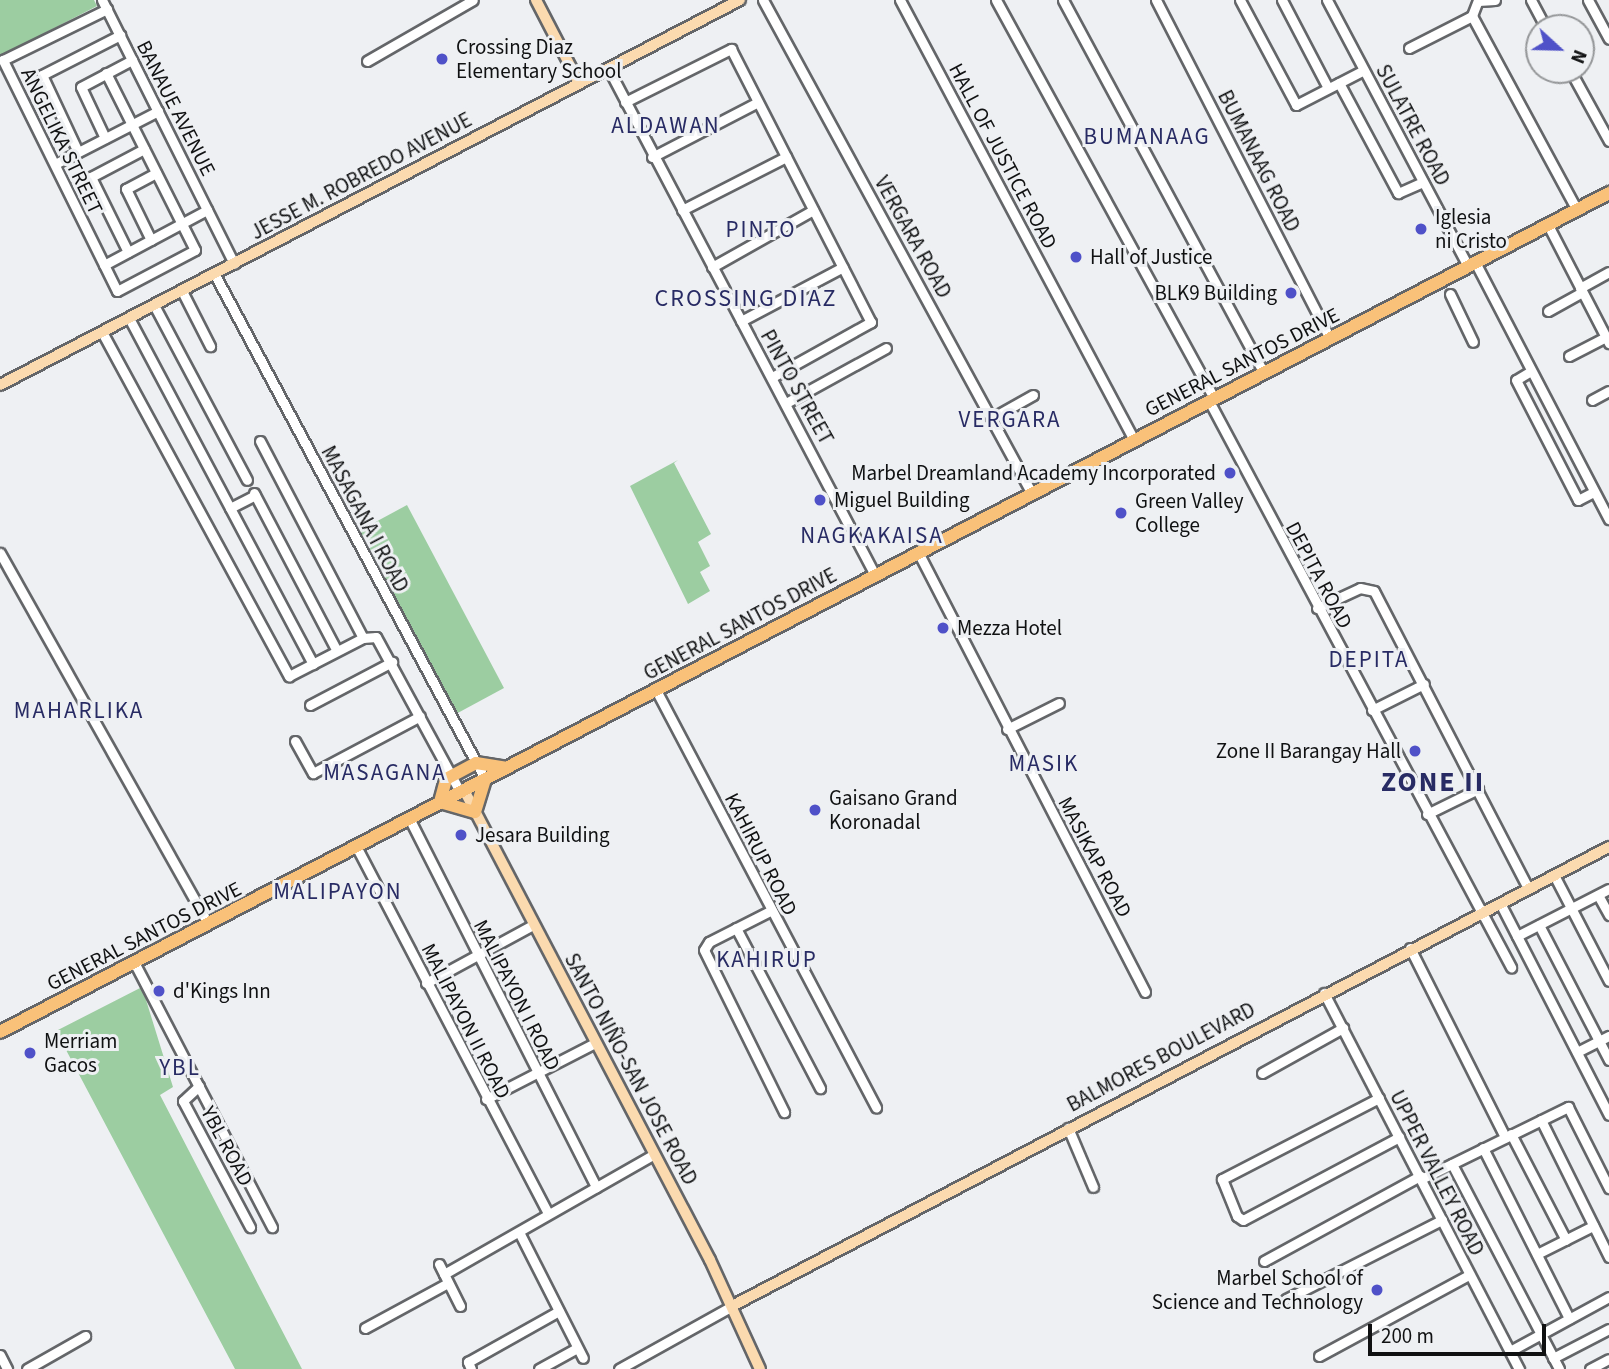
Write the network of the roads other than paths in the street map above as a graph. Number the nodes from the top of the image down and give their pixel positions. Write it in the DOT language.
graph roads {
  1 [pos="102,0"];
  2 [pos="473,0"];
  3 [pos="536,0"];
  4 [pos="740,0"];
  5 [pos="763,0"];
  6 [pos="900,0"];
  7 [pos="996,0"];
  8 [pos="1063,0"];
  9 [pos="1156,0"];
  10 [pos="1240,0"];
  11 [pos="1282,0"];
  12 [pos="1327,0"];
  13 [pos="1478,0"];
  14 [pos="1495,0"];
  15 [pos="1588,0"];
  16 [pos="107,9"];
  17 [pos="1472,16"];
  18 [pos="120,36"];
  19 [pos="1609,39"];
  20 [pos="1409,48"];
  21 [pos="132,60"];
  22 [pos="367,61"];
  23 [pos="608,68"];
  24 [pos="1364,69"];
  25 [pos="106,73"];
  26 [pos="579,83"];
  27 [pos="1339,83"];
  28 [pos="1578,84"];
  29 [pos="1328,88"];
  30 [pos="625,102"];
  31 [pos="758,102"];
  32 [pos="158,111"];
  33 [pos="132,124"];
  34 [pos="105,138"];
  35 [pos="1609,141"];
  36 [pos="144,149"];
  37 [pos="78,152"];
  38 [pos="652,157"];
  39 [pos="786,157"];
  40 [pos="55,164"];
  41 [pos="156,173"];
  42 [pos="1423,182"];
  43 [pos="1609,193"];
  44 [pos="207,209"];
  45 [pos="682,210"];
  46 [pos="813,210"];
  47 [pos="1577,210"];
  48 [pos="182,223"];
  49 [pos="1548,225"];
  50 [pos="150,240"];
  51 [pos="128,252"];
  52 [pos="234,264"];
  53 [pos="1471,264"];
  54 [pos="104,265"];
  55 [pos="712,267"];
  56 [pos="843,267"];
  57 [pos="1609,272"];
  58 [pos="215,275"];
  59 [pos="1581,290"];
  60 [pos="182,291"];
  61 [pos="1450,294"];
  62 [pos="154,305"];
  63 [pos="1548,311"];
  64 [pos="130,318"];
  65 [pos="741,321"];
  66 [pos="102,332"];
  67 [pos="1607,335"];
  68 [pos="1330,338"];
  69 [pos="1473,342"];
  70 [pos="211,346"];
  71 [pos="886,348"];
  72 [pos="1569,356"];
  73 [pos="1531,371"];
  74 [pos="1264,373"];
  75 [pos="772,377"];
  76 [pos="0,385"];
  77 [pos="1609,391"];
  78 [pos="1033,395"];
  79 [pos="1211,399"];
  80 [pos="1592,400"];
  81 [pos="786,403"];
  82 [pos="992,418"];
  83 [pos="1134,440"];
  84 [pos="260,441"];
  85 [pos="247,480"];
  86 [pos="1031,492"];
  87 [pos="1594,492"];
  88 [pos="230,508"];
  89 [pos="1609,519"];
  90 [pos="918,552"];
  91 [pos="0,553"];
  92 [pos="875,575"];
  93 [pos="1317,608"];
  94 [pos="363,638"];
  95 [pos="337,651"];
  96 [pos="391,663"];
  97 [pos="313,664"];
  98 [pos="1424,684"];
  99 [pos="656,690"];
  100 [pos="1059,703"];
  101 [pos="310,705"];
  102 [pos="1372,710"];
  103 [pos="420,716"];
  104 [pos="1007,729"];
  105 [pos="295,741"];
  106 [pos="476,763"];
  107 [pos="506,768"];
  108 [pos="452,776"];
  109 [pos="485,779"];
  110 [pos="1478,789"];
  111 [pos="462,791"];
  112 [pos="440,802"];
  113 [pos="475,812"];
  114 [pos="1427,814"];
  115 [pos="409,818"];
  116 [pos="356,846"];
  117 [pos="1609,847"];
  118 [pos="1554,875"];
  119 [pos="1528,888"];
  120 [pos="1609,890"];
  121 [pos="1598,895"];
  122 [pos="1500,903"];
  123 [pos="1571,909"];
  124 [pos="770,911"];
  125 [pos="1480,913"];
  126 [pos="1609,915"];
  127 [pos="208,924"];
  128 [pos="533,925"];
  129 [pos="1539,925"];
  130 [pos="736,928"];
  131 [pos="1517,936"];
  132 [pos="1410,948"];
  133 [pos="478,956"];
  134 [pos="134,962"];
  135 [pos="1510,967"];
  136 [pos="1609,981"];
  137 [pos="426,983"];
  138 [pos="1145,992"];
  139 [pos="1324,993"];
  140 [pos="1343,1028"];
  141 [pos="0,1032"];
  142 [pos="1609,1036"];
  143 [pos="1599,1041"];
  144 [pos="595,1043"];
  145 [pos="1577,1052"];
  146 [pos="1609,1060"];
  147 [pos="536,1072"];
  148 [pos="1262,1073"];
  149 [pos="199,1086"];
  150 [pos="820,1088"];
  151 [pos="1379,1098"];
  152 [pos="486,1099"];
  153 [pos="876,1108"];
  154 [pos="784,1112"];
  155 [pos="1609,1115"];
  156 [pos="1541,1120"];
  157 [pos="1068,1128"];
  158 [pos="1508,1136"];
  159 [pos="1399,1137"];
  160 [pos="1483,1149"];
  161 [pos="653,1154"];
  162 [pos="1452,1164"];
  163 [pos="1420,1177"];
  164 [pos="597,1187"];
  165 [pos="1093,1187"];
  166 [pos="1609,1188"];
  167 [pos="547,1212"];
  168 [pos="1442,1220"];
  169 [pos="1593,1226"];
  170 [pos="250,1227"];
  171 [pos="272,1227"];
  172 [pos="519,1232"];
  173 [pos="1566,1240"];
  174 [pos="1536,1255"];
  175 [pos="1609,1257"];
  176 [pos="1264,1261"];
  177 [pos="439,1264"];
  178 [pos="1469,1275"];
  179 [pos="446,1278"];
  180 [pos="1609,1297"];
  181 [pos="1286,1299"];
  182 [pos="460,1306"];
  183 [pos="732,1306"];
  184 [pos="559,1311"];
  185 [pos="1569,1318"];
  186 [pos="365,1328"];
  187 [pos="1609,1329"];
  188 [pos="1540,1334"];
  189 [pos="85,1336"];
  190 [pos="577,1348"];
  191 [pos="1510,1351"];
  192 [pos="0,1355"];
  193 [pos="1320,1356"];
  194 [pos="1553,1357"];
  195 [pos="583,1358"];
  196 [pos="1609,1359"];
  197 [pos="33,1368"];
  198 [pos="7,1369"];
  199 [pos="471,1369"];
  200 [pos="540,1369"];
  201 [pos="619,1369"];
  202 [pos="760,1369"];
  203 [pos="1518,1369"];
  204 [pos="1559,1369"];
  205 [pos="1590,1369"];
  1 -- 16 [label="street, BANAUE AVENUE"];
  2 -- 22 [label="street"];
  3 -- 26 [label="main road"];
  4 -- 23 [label="main road, JESSE M. ROBREDO AVENUE"];
  5 -- 82 [label="street, VERGARA ROAD"];
  6 -- 83 [label="street, HALL OF JUSTICE ROAD"];
  7 -- 79 [label="street, DEPITA ROAD"];
  8 -- 74 [label="street"];
  9 -- 68 [label="street, BUMANAAG ROAD"];
  10 -- 29 [label="street"];
  11 -- 29 [label="street"];
  12 -- 24 [label="street, SULATRE ROAD"];
  13 -- 14 [label="street"];
  13 -- 17 [label="street"];
  15 -- 19 [label="street"];
  16 -- 18 [label="street, BANAUE AVENUE"];
  16 -- 40 [label="street, ANGELIKA STREET"];
  17 -- 20 [label="street"];
  17 -- 47 [label="street"];
  18 -- 21 [label="street, BANAUE AVENUE"];
  18 -- 37 [label="street"];
  21 -- 25 [label="street"];
  21 -- 32 [label="street, BANAUE AVENUE"];
  23 -- 26 [label="main road, JESSE M. ROBREDO AVENUE"];
  23 -- 30 [label="street, PINTO STREET"];
  24 -- 27 [label="street"];
  24 -- 42 [label="street, SULATRE ROAD"];
  25 -- 33 [label="street"];
  25 -- 34 [label="street"];
  26 -- 52 [label="main road, JESSE M. ROBREDO AVENUE"];
  27 -- 29 [label="street"];
  27 -- 42 [label="street"];
  28 -- 35 [label="street"];
  30 -- 31 [label="street"];
  30 -- 38 [label="street, PINTO STREET"];
  31 -- 38 [label="street"];
  31 -- 39 [label="street"];
  32 -- 33 [label="street"];
  32 -- 44 [label="street, BANAUE AVENUE"];
  33 -- 34 [label="street"];
  33 -- 36 [label="street"];
  34 -- 37 [label="street"];
  36 -- 41 [label="street"];
  36 -- 51 [label="street"];
  37 -- 40 [label="street"];
  38 -- 45 [label="street, PINTO STREET"];
  39 -- 45 [label="street"];
  39 -- 46 [label="street"];
  40 -- 54 [label="street, ANGELIKA STREET"];
  41 -- 48 [label="street"];
  41 -- 50 [label="street"];
  42 -- 53 [label="street, SULATRE ROAD"];
  43 -- 47 [label="highway, GENERAL SANTOS DRIVE"];
  44 -- 48 [label="street"];
  44 -- 52 [label="street, BANAUE AVENUE"];
  45 -- 55 [label="street, PINTO STREET"];
  46 -- 55 [label="street"];
  46 -- 56 [label="street"];
  47 -- 49 [label="highway, GENERAL SANTOS DRIVE"];
  48 -- 50 [label="street"];
  48 -- 54 [label="street, ANGELIKA STREET"];
  49 -- 53 [label="highway, GENERAL SANTOS DRIVE"];
  49 -- 59 [label="street"];
  50 -- 51 [label="street"];
  51 -- 54 [label="street"];
  52 -- 58 [label="main road, JESSE M. ROBREDO AVENUE"];
  53 -- 68 [label="highway, GENERAL SANTOS DRIVE"];
  53 -- 73 [label="street, SULATRE ROAD"];
  55 -- 65 [label="street, PINTO STREET"];
  56 -- 65 [label="street"];
  56 -- 75 [label="street"];
  57 -- 59 [label="street"];
  58 -- 60 [label="main road, JESSE M. ROBREDO AVENUE"];
  58 -- 106 [label="street, MASAGANA I ROAD"];
  59 -- 63 [label="street"];
  59 -- 67 [label="street"];
  60 -- 62 [label="main road, JESSE M. ROBREDO AVENUE"];
  60 -- 70 [label="street"];
  61 -- 69 [label="street"];
  62 -- 64 [label="main road, JESSE M. ROBREDO AVENUE"];
  62 -- 85 [label="street"];
  64 -- 66 [label="main road, JESSE M. ROBREDO AVENUE"];
  64 -- 88 [label="street"];
  65 -- 75 [label="street, PINTO STREET"];
  66 -- 76 [label="main road, JESSE M. ROBREDO AVENUE"];
  66 -- 97 [label="street"];
  67 -- 72 [label="street"];
  68 -- 74 [label="highway, GENERAL SANTOS DRIVE"];
  71 -- 81 [label="street"];
  73 -- 87 [label="street, SULATRE ROAD"];
  73 -- 87 [label="street"];
  74 -- 79 [label="highway, GENERAL SANTOS DRIVE"];
  75 -- 81 [label="street, PINTO STREET"];
  77 -- 80 [label="street"];
  78 -- 82 [label="street"];
  79 -- 83 [label="highway, GENERAL SANTOS DRIVE"];
  79 -- 93 [label="street, DEPITA ROAD"];
  81 -- 92 [label="street, PINTO STREET"];
  82 -- 86 [label="street, VERGARA ROAD"];
  83 -- 86 [label="highway, GENERAL SANTOS DRIVE"];
  84 -- 94 [label="street"];
  86 -- 90 [label="highway, GENERAL SANTOS DRIVE"];
  87 -- 89 [label="street, SULATRE ROAD"];
  88 -- 95 [label="street"];
  88 -- 97 [label="street"];
  90 -- 92 [label="highway, GENERAL SANTOS DRIVE"];
  90 -- 104 [label="street, MASIKAP ROAD"];
  91 -- 127 [label="street"];
  92 -- 99 [label="highway, GENERAL SANTOS DRIVE"];
  93 -- 98 [label="street"];
  93 -- 102 [label="street, DEPITA ROAD"];
  94 -- 95 [label="street"];
  94 -- 96 [label="street"];
  95 -- 97 [label="street"];
  96 -- 101 [label="street"];
  96 -- 103 [label="street"];
  98 -- 102 [label="street"];
  98 -- 110 [label="street"];
  99 -- 107 [label="highway, GENERAL SANTOS DRIVE"];
  99 -- 124 [label="street, KAHIRUP ROAD"];
  100 -- 104 [label="street"];
  102 -- 114 [label="street, DEPITA ROAD"];
  103 -- 105 [label="street"];
  103 -- 108 [label="street"];
  104 -- 138 [label="street, MASIKAP ROAD"];
  106 -- 107 [label="highway"];
  106 -- 108 [label="highway"];
  106 -- 109 [label="street, MASAGANA I ROAD"];
  107 -- 109 [label="highway, GENERAL SANTOS DRIVE"];
  108 -- 111 [label="street"];
  108 -- 112 [label="highway"];
  109 -- 111 [label="highway, GENERAL SANTOS DRIVE"];
  109 -- 113 [label="highway"];
  110 -- 114 [label="street"];
  110 -- 119 [label="street"];
  111 -- 112 [label="highway, GENERAL SANTOS DRIVE"];
  111 -- 113 [label="main road, SANTO NIÑO-SAN JOSE ROAD"];
  112 -- 113 [label="highway"];
  112 -- 115 [label="highway, GENERAL SANTOS DRIVE"];
  113 -- 128 [label="main road, SANTO NIÑO-SAN JOSE ROAD"];
  114 -- 125 [label="street, DEPITA ROAD"];
  115 -- 116 [label="highway, GENERAL SANTOS DRIVE"];
  115 -- 133 [label="street, MALIPAYON I ROAD"];
  116 -- 127 [label="highway, GENERAL SANTOS DRIVE"];
  116 -- 137 [label="street, MALIPAYON II ROAD"];
  117 -- 118 [label="main road, BALMORES BOULEVARD"];
  118 -- 119 [label="main road, BALMORES BOULEVARD"];
  118 -- 123 [label="street"];
  119 -- 122 [label="main road, BALMORES BOULEVARD"];
  120 -- 121 [label="street"];
  121 -- 123 [label="street"];
  121 -- 126 [label="street"];
  122 -- 125 [label="main road, BALMORES BOULEVARD"];
  122 -- 131 [label="street"];
  123 -- 129 [label="street"];
  123 -- 136 [label="street"];
  124 -- 130 [label="street"];
  124 -- 153 [label="street, KAHIRUP ROAD"];
  125 -- 132 [label="main road, BALMORES BOULEVARD"];
  125 -- 135 [label="street, DEPITA ROAD"];
  127 -- 134 [label="highway, GENERAL SANTOS DRIVE"];
  128 -- 133 [label="street"];
  128 -- 144 [label="main road, SANTO NIÑO-SAN JOSE ROAD"];
  129 -- 131 [label="street"];
  129 -- 143 [label="street"];
  130 -- 150 [label="street"];
  130 -- 154 [label="street"];
  131 -- 145 [label="street"];
  132 -- 139 [label="main road, BALMORES BOULEVARD"];
  132 -- 158 [label="street"];
  133 -- 137 [label="street"];
  133 -- 147 [label="street, MALIPAYON I ROAD"];
  134 -- 141 [label="highway, GENERAL SANTOS DRIVE"];
  134 -- 149 [label="street, YBL ROAD"];
  137 -- 152 [label="street, MALIPAYON II ROAD"];
  139 -- 140 [label="street, UPPER VALLEY ROAD"];
  139 -- 157 [label="main road, BALMORES BOULEVARD"];
  140 -- 148 [label="street"];
  140 -- 151 [label="street, UPPER VALLEY ROAD"];
  142 -- 143 [label="street"];
  143 -- 145 [label="street"];
  143 -- 146 [label="street"];
  144 -- 147 [label="street"];
  144 -- 161 [label="main road, SANTO NIÑO-SAN JOSE ROAD"];
  145 -- 155 [label="street"];
  147 -- 152 [label="street"];
  147 -- 164 [label="street, MALIPAYON I ROAD"];
  149 -- 170 [label="street, YBL ROAD"];
  149 -- 171 [label="street, YBL ROAD"];
  151 -- 159 [label="street, UPPER VALLEY ROAD"];
  151 -- 159 [label="street"];
  152 -- 167 [label="street, MALIPAYON II ROAD"];
  156 -- 158 [label="street"];
  156 -- 166 [label="street"];
  156 -- 169 [label="street"];
  157 -- 165 [label="street"];
  157 -- 183 [label="main road, BALMORES BOULEVARD"];
  158 -- 160 [label="street"];
  158 -- 173 [label="street"];
  159 -- 163 [label="street, UPPER VALLEY ROAD"];
  160 -- 162 [label="street"];
  160 -- 174 [label="street"];
  161 -- 164 [label="street"];
  161 -- 183 [label="main road, SANTO NIÑO-SAN JOSE ROAD"];
  162 -- 163 [label="street"];
  162 -- 188 [label="street"];
  163 -- 168 [label="street, UPPER VALLEY ROAD"];
  163 -- 176 [label="street"];
  164 -- 167 [label="street"];
  167 -- 172 [label="street"];
  168 -- 178 [label="street, UPPER VALLEY ROAD"];
  168 -- 181 [label="street"];
  169 -- 173 [label="street"];
  169 -- 175 [label="street"];
  172 -- 179 [label="street"];
  172 -- 184 [label="street"];
  173 -- 174 [label="street"];
  174 -- 185 [label="street"];
  177 -- 179 [label="street"];
  178 -- 191 [label="street, UPPER VALLEY ROAD"];
  178 -- 193 [label="street"];
  179 -- 182 [label="street"];
  179 -- 186 [label="street"];
  180 -- 185 [label="street"];
  183 -- 201 [label="street"];
  183 -- 202 [label="main road, SANTO NIÑO-SAN JOSE ROAD"];
  184 -- 190 [label="street"];
  184 -- 199 [label="street"];
  185 -- 188 [label="street"];
  187 -- 194 [label="street"];
  188 -- 191 [label="street"];
  188 -- 194 [label="street"];
  189 -- 197 [label="street"];
  190 -- 195 [label="street"];
  190 -- 200 [label="street"];
  191 -- 203 [label="street, UPPER VALLEY ROAD"];
  192 -- 198 [label="street"];
  194 -- 204 [label="street"];
  196 -- 205 [label="street"];
}
